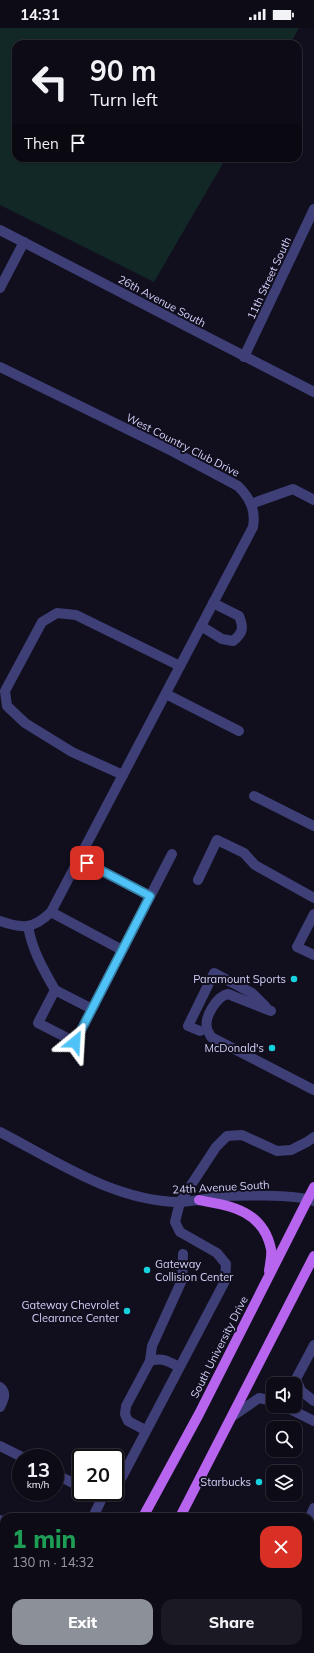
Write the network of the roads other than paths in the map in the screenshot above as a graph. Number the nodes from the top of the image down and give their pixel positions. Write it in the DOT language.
graph roads {
  1 [pos="314,209"];
  2 [pos="0,230"];
  3 [pos="24,242"];
  4 [pos="0,288"];
  5 [pos="244,357"];
  6 [pos="0,367"];
  7 [pos="314,392"];
  8 [pos="314,500"];
  9 [pos="251,504"];
  10 [pos="213,603"];
  11 [pos="201,626"];
  12 [pos="180,666"];
  13 [pos="166,694"];
  14 [pos="239,731"];
  15 [pos="123,775"];
  16 [pos="254,796"];
  17 [pos="314,826"];
  18 [pos="172,854"];
  19 [pos="79,859"];
  20 [pos="198,880"];
  21 [pos="150,896"];
  22 [pos="314,898"];
  23 [pos="51,912"];
  24 [pos="314,914"];
  25 [pos="0,921"];
  26 [pos="28,926"];
  27 [pos="122,950"];
  28 [pos="314,955"];
  29 [pos="55,990"];
  30 [pos="92,1009"];
  31 [pos="270,1011"];
  32 [pos="200,1032"];
  33 [pos="211,1037"];
  34 [pos="314,1090"];
  35 [pos="0,1132"];
  36 [pos="314,1137"];
  37 [pos="314,1187"];
  38 [pos="199,1200"];
  39 [pos="311,1200"];
  40 [pos="180,1202"];
  41 [pos="183,1254"];
  42 [pos="314,1256"];
  43 [pos="269,1276"];
  44 [pos="314,1345"];
  45 [pos="150,1361"];
  46 [pos="178,1367"];
  47 [pos="0,1387"];
  48 [pos="266,1400"];
  49 [pos="314,1401"];
  50 [pos="0,1407"];
  51 [pos="298,1413"];
  52 [pos="233,1416"];
  53 [pos="314,1421"];
  54 [pos="146,1430"];
  55 [pos="0,1446"];
  56 [pos="12,1452"];
  57 [pos="124,1473"];
  58 [pos="100,1501"];
  59 [pos="95,1513"];
  60 [pos="144,1513"];
  61 [pos="182,1513"];
  1 -- 5 [label="street, 11th Street South"];
  2 -- 3 [label="street, 26th Avenue South"];
  3 -- 4 [label="street"];
  3 -- 5 [label="street, 26th Avenue South"];
  5 -- 7 [label="street, 26th Avenue South"];
  6 -- 9 [label="street, West Country Club Drive"];
  8 -- 9 [label="street"];
  9 -- 10 [label="street, West Country Club Drive"];
  10 -- 11 [label="street, West Country Club Drive"];
  10 -- 11 [label="street"];
  11 -- 12 [label="street, West Country Club Drive"];
  12 -- 13 [label="street, West Country Club Drive"];
  12 -- 15 [label="street"];
  13 -- 14 [label="street"];
  13 -- 15 [label="street, West Country Club Drive"];
  15 -- 19 [label="street, West Country Club Drive"];
  16 -- 17 [label="street"];
  18 -- 21 [label="street"];
  19 -- 21 [label="street"];
  19 -- 23 [label="street, West Country Club Drive"];
  20 -- 22 [label="street"];
  21 -- 27 [label="street"];
  23 -- 26 [label="street, West Country Club Drive"];
  23 -- 27 [label="street"];
  24 -- 28 [label="street"];
  25 -- 26 [label="street"];
  26 -- 29 [label="street"];
  27 -- 30 [label="street"];
  29 -- 30 [label="street"];
  29 -- 30 [label="street"];
  31 -- 32 [label="street"];
  31 -- 32 [label="street"];
  31 -- 33 [label="street"];
  32 -- 33 [label="street"];
  33 -- 34 [label="street"];
  35 -- 40 [label="street, 24th Avenue South"];
  36 -- 40 [label="street"];
  37 -- 39 [label="main road, South University Drive"];
  38 -- 39 [label="street, 24th Avenue South"];
  38 -- 40 [label="street, 24th Avenue South"];
  38 -- 43 [label="main road"];
  39 -- 43 [label="main road, South University Drive"];
  40 -- 46 [label="street"];
  41 -- 45 [label="street"];
  42 -- 52 [label="main road"];
  43 -- 60 [label="main road, South University Drive"];
  44 -- 49 [label="street"];
  45 -- 46 [label="street"];
  45 -- 54 [label="street"];
  46 -- 54 [label="street"];
  47 -- 50 [label="street"];
  48 -- 52 [label="street"];
  51 -- 53 [label="street"];
  52 -- 61 [label="main road"];
  54 -- 57 [label="street"];
  55 -- 56 [label="street"];
  58 -- 59 [label="street"];
}
